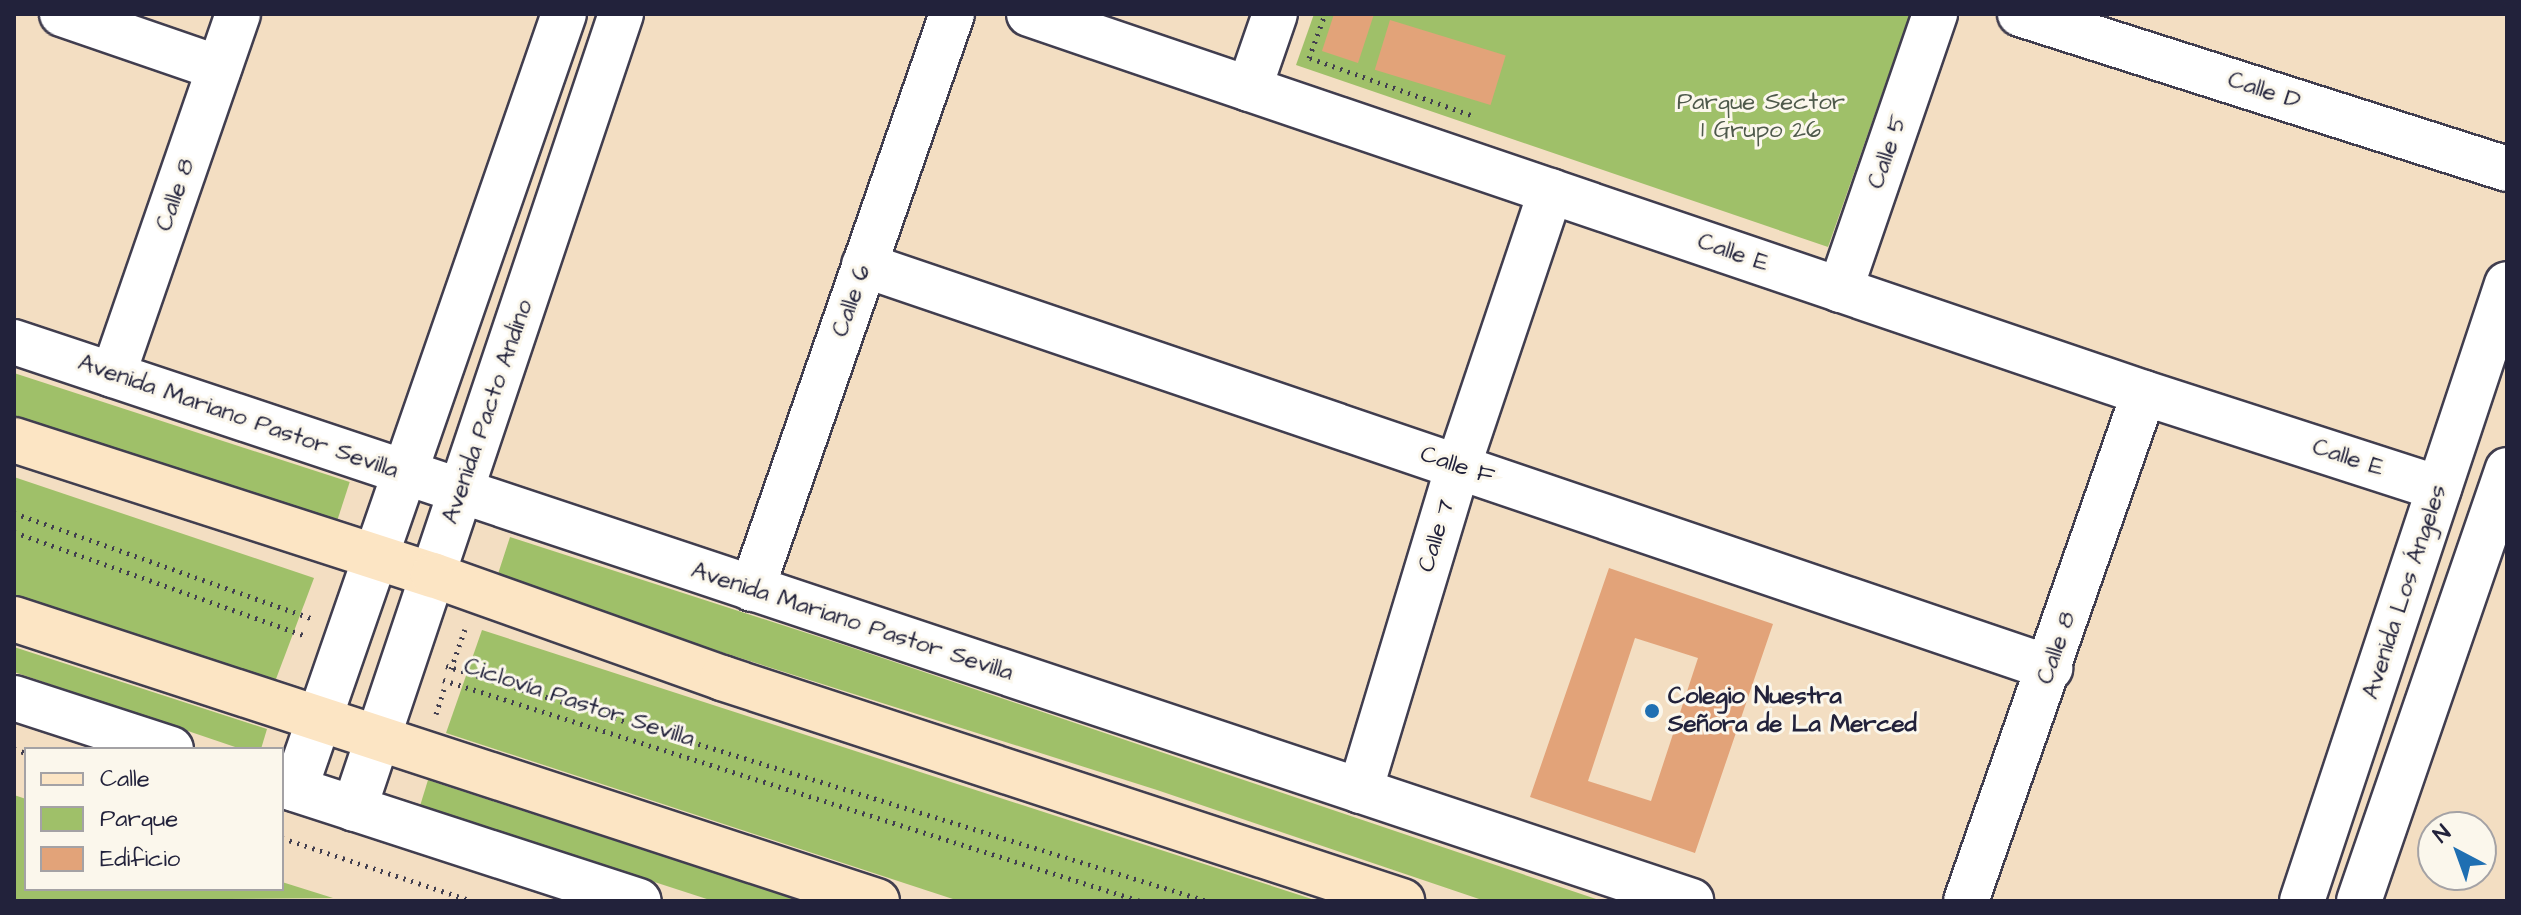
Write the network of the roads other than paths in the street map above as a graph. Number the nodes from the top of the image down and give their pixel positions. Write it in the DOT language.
graph roads {
  1 [pos="62,14"];
  2 [pos="238,14"];
  3 [pos="564,14"];
  4 [pos="621,14"];
  5 [pos="952,14"];
  6 [pos="1029,14"];
  7 [pos="1275,14"];
  8 [pos="1935,14"];
  9 [pos="2020,14"];
  10 [pos="219,68"];
  11 [pos="1249,89"];
  12 [pos="2507,169"];
  13 [pos="1551,191"];
  14 [pos="864,265"];
  15 [pos="2507,284"];
  16 [pos="1840,290"];
  17 [pos="14,342"];
  18 [pos="113,375"];
  19 [pos="2144,393"];
  20 [pos="14,440"];
  21 [pos="1458,467"];
  22 [pos="406,473"];
  23 [pos="2439,488"];
  24 [pos="2504,491"];
  25 [pos="461,492"];
  26 [pos="376,558"];
  27 [pos="433,575"];
  28 [pos="752,589"];
  29 [pos="14,619"];
  30 [pos="2050,668"];
  31 [pos="14,698"];
  32 [pos="320,717"];
  33 [pos="378,735"];
  34 [pos="165,747"];
  35 [pos="288,787"];
  36 [pos="1360,791"];
  37 [pos="354,809"];
  38 [pos="639,901"];
  39 [pos="877,901"];
  40 [pos="1402,901"];
  41 [pos="1691,901"];
  42 [pos="1966,901"];
  43 [pos="2302,901"];
  44 [pos="2359,901"];
  1 -- 10 [label="street"];
  2 -- 10 [label="street, Calle 8"];
  3 -- 22 [label="street"];
  4 -- 25 [label="street, Avenida Pacto Andino"];
  5 -- 14 [label="street, Calle 6"];
  6 -- 11 [label="street, Calle E"];
  7 -- 11 [label="street"];
  8 -- 16 [label="street, Calle 5"];
  9 -- 12 [label="street, Calle D"];
  10 -- 18 [label="street, Calle 8"];
  11 -- 13 [label="street, Calle E"];
  13 -- 16 [label="street, Calle E"];
  13 -- 21 [label="street, Calle 7"];
  14 -- 21 [label="street, Calle F"];
  14 -- 28 [label="street, Calle 6"];
  15 -- 23 [label="street, Avenida Los Ángeles"];
  16 -- 19 [label="street, Calle E"];
  17 -- 18 [label="street, Avenida Mariano Pastor Sevilla"];
  18 -- 22 [label="street, Avenida Mariano Pastor Sevilla"];
  19 -- 23 [label="street, Calle E"];
  19 -- 30 [label="street, Calle 8"];
  20 -- 26 [label="main road"];
  21 -- 30 [label="street, Calle F"];
  21 -- 36 [label="street, Calle 7"];
  22 -- 25 [label="street, Avenida Mariano Pastor Sevilla"];
  22 -- 26 [label="street"];
  23 -- 43 [label="street, Avenida Los Ángeles"];
  24 -- 44 [label="street"];
  25 -- 27 [label="street, Avenida Pacto Andino"];
  25 -- 28 [label="street, Avenida Mariano Pastor Sevilla"];
  26 -- 27 [label="main road"];
  26 -- 32 [label="street"];
  27 -- 33 [label="street, Avenida Pacto Andino"];
  27 -- 40 [label="main road"];
  28 -- 36 [label="street, Avenida Mariano Pastor Sevilla"];
  29 -- 32 [label="main road"];
  30 -- 42 [label="street, Calle 8"];
  31 -- 34 [label="street"];
  32 -- 33 [label="main road"];
  32 -- 35 [label="street"];
  33 -- 37 [label="street, Avenida Pacto Andino"];
  33 -- 39 [label="main road"];
  35 -- 37 [label="street"];
  36 -- 41 [label="street, Avenida Mariano Pastor Sevilla"];
  37 -- 38 [label="street"];
}
